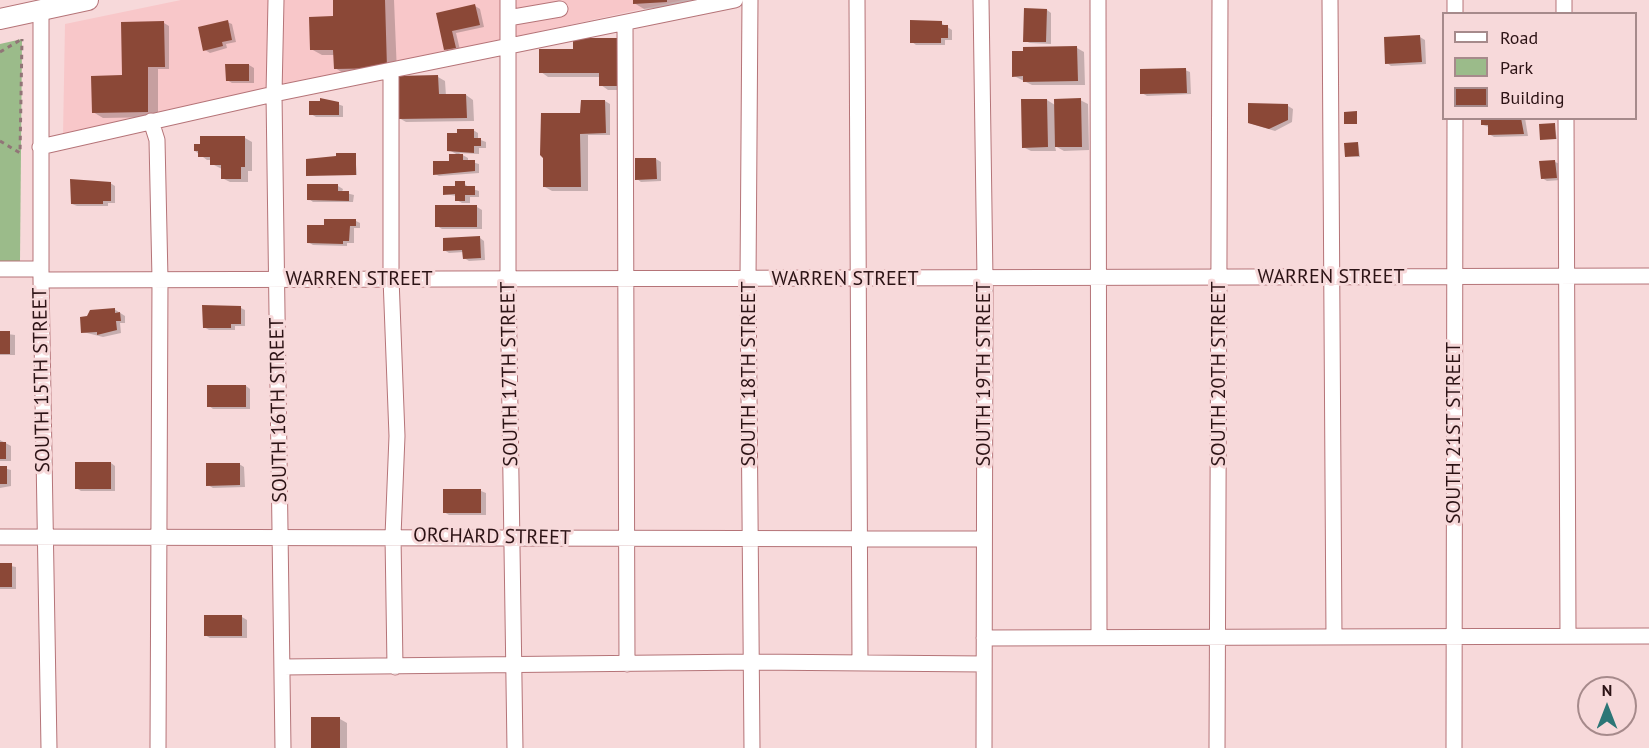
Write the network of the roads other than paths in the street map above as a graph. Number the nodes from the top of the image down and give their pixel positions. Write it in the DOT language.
graph roads {
  1 [pos="88,0"];
  2 [pos="276,0"];
  3 [pos="508,0"];
  4 [pos="735,0"];
  5 [pos="750,0"];
  6 [pos="857,0"];
  7 [pos="981,0"];
  8 [pos="1098,0"];
  9 [pos="1220,0"];
  10 [pos="1330,0"];
  11 [pos="560,9"];
  12 [pos="41,12"];
  13 [pos="508,18"];
  14 [pos="0,19"];
  15 [pos="625,23"];
  16 [pos="508,47"];
  17 [pos="392,72"];
  18 [pos="274,94"];
  19 [pos="1455,120"];
  20 [pos="1566,120"];
  21 [pos="151,121"];
  22 [pos="40,147"];
  23 [pos="0,269"];
  24 [pos="41,275"];
  25 [pos="1649,276"];
  26 [pos="1333,277"];
  27 [pos="1454,277"];
  28 [pos="1567,277"];
  29 [pos="391,278"];
  30 [pos="1098,278"];
  31 [pos="1220,278"];
  32 [pos="160,279"];
  33 [pos="508,279"];
  34 [pos="748,279"];
  35 [pos="857,279"];
  36 [pos="985,279"];
  37 [pos="276,280"];
  38 [pos="625,280"];
  39 [pos="393,536"];
  40 [pos="0,537"];
  41 [pos="44,537"];
  42 [pos="158,537"];
  43 [pos="281,538"];
  44 [pos="512,538"];
  45 [pos="984,538"];
  46 [pos="627,539"];
  47 [pos="751,539"];
  48 [pos="860,539"];
  49 [pos="1568,636"];
  50 [pos="1649,636"];
  51 [pos="1099,637"];
  52 [pos="1218,637"];
  53 [pos="1334,637"];
  54 [pos="1454,637"];
  55 [pos="984,638"];
  56 [pos="752,662"];
  57 [pos="860,663"];
  58 [pos="627,664"];
  59 [pos="984,664"];
  60 [pos="516,666"];
  61 [pos="283,667"];
  62 [pos="395,667"];
  63 [pos="49,748"];
  64 [pos="158,748"];
  65 [pos="283,748"];
  66 [pos="515,748"];
  67 [pos="752,748"];
  68 [pos="984,748"];
  69 [pos="1217,748"];
  70 [pos="1454,748"];
  1 -- 12 [label="main road"];
  2 -- 18 [label="street, SOUTH 16TH STREET"];
  3 -- 13 [label="street, SOUTH 17TH STREET"];
  4 -- 15 [label="street"];
  5 -- 34 [label="street, SOUTH 18TH STREET"];
  6 -- 35 [label="street"];
  7 -- 36 [label="street, SOUTH 19TH STREET"];
  8 -- 30 [label="street"];
  9 -- 31 [label="street, SOUTH 20TH STREET"];
  10 -- 26 [label="street"];
  11 -- 13 [label="street"];
  12 -- 14 [label="main road"];
  12 -- 22 [label="street, SOUTH 15TH STREET"];
  13 -- 16 [label="street, SOUTH 17TH STREET"];
  15 -- 16 [label="street"];
  15 -- 38 [label="street"];
  16 -- 17 [label="street"];
  16 -- 33 [label="street, SOUTH 17TH STREET"];
  17 -- 18 [label="street"];
  17 -- 29 [label="street"];
  18 -- 21 [label="street"];
  18 -- 37 [label="street, SOUTH 16TH STREET"];
  19 -- 27 [label="street, SOUTH 21ST STREET"];
  20 -- 28 [label="street"];
  21 -- 22 [label="street"];
  21 -- 32 [label="street"];
  22 -- 24 [label="street, SOUTH 15TH STREET"];
  23 -- 24 [label="street, WARREN STREET"];
  24 -- 32 [label="street, WARREN STREET"];
  24 -- 41 [label="street, SOUTH 15TH STREET"];
  25 -- 28 [label="street, WARREN STREET"];
  26 -- 27 [label="street, WARREN STREET"];
  26 -- 31 [label="street, WARREN STREET"];
  26 -- 53 [label="street"];
  27 -- 28 [label="street, WARREN STREET"];
  27 -- 54 [label="street, SOUTH 21ST STREET"];
  28 -- 49 [label="street"];
  29 -- 33 [label="street, WARREN STREET"];
  29 -- 37 [label="street, WARREN STREET"];
  29 -- 39 [label="street"];
  30 -- 31 [label="street, WARREN STREET"];
  30 -- 36 [label="street, WARREN STREET"];
  30 -- 51 [label="street"];
  31 -- 52 [label="street, SOUTH 20TH STREET"];
  32 -- 37 [label="street, WARREN STREET"];
  32 -- 42 [label="street"];
  33 -- 38 [label="street, WARREN STREET"];
  33 -- 44 [label="street, SOUTH 17TH STREET"];
  34 -- 35 [label="street, WARREN STREET"];
  34 -- 38 [label="street, WARREN STREET"];
  34 -- 47 [label="street, SOUTH 18TH STREET"];
  35 -- 36 [label="street, WARREN STREET"];
  35 -- 48 [label="street"];
  36 -- 45 [label="street, SOUTH 19TH STREET"];
  37 -- 43 [label="street, SOUTH 16TH STREET"];
  38 -- 46 [label="street"];
  39 -- 43 [label="street, ORCHARD STREET"];
  39 -- 44 [label="street, ORCHARD STREET"];
  39 -- 62 [label="street"];
  40 -- 41 [label="street, ORCHARD STREET"];
  41 -- 42 [label="street, ORCHARD STREET"];
  41 -- 63 [label="street, SOUTH 15TH STREET"];
  42 -- 43 [label="street, ORCHARD STREET"];
  42 -- 64 [label="street"];
  43 -- 61 [label="street, SOUTH 16TH STREET"];
  44 -- 46 [label="street, ORCHARD STREET"];
  44 -- 60 [label="street, SOUTH 17TH STREET"];
  45 -- 48 [label="street, ORCHARD STREET"];
  45 -- 55 [label="street, SOUTH 19TH STREET"];
  46 -- 47 [label="street, ORCHARD STREET"];
  46 -- 58 [label="street"];
  47 -- 48 [label="street, ORCHARD STREET"];
  47 -- 56 [label="street, SOUTH 18TH STREET"];
  48 -- 57 [label="street"];
  49 -- 50 [label="street"];
  49 -- 54 [label="street"];
  51 -- 52 [label="street"];
  51 -- 55 [label="street"];
  52 -- 53 [label="street"];
  52 -- 69 [label="street, SOUTH 20TH STREET"];
  53 -- 54 [label="street"];
  54 -- 70 [label="street, SOUTH 21ST STREET"];
  55 -- 59 [label="street, SOUTH 19TH STREET"];
  56 -- 57 [label="street"];
  56 -- 58 [label="street"];
  56 -- 67 [label="street, SOUTH 18TH STREET"];
  57 -- 59 [label="street"];
  58 -- 60 [label="street"];
  59 -- 68 [label="street, SOUTH 19TH STREET"];
  60 -- 62 [label="street"];
  60 -- 66 [label="street, SOUTH 17TH STREET"];
  61 -- 62 [label="street"];
  61 -- 65 [label="street, SOUTH 16TH STREET"];
}
